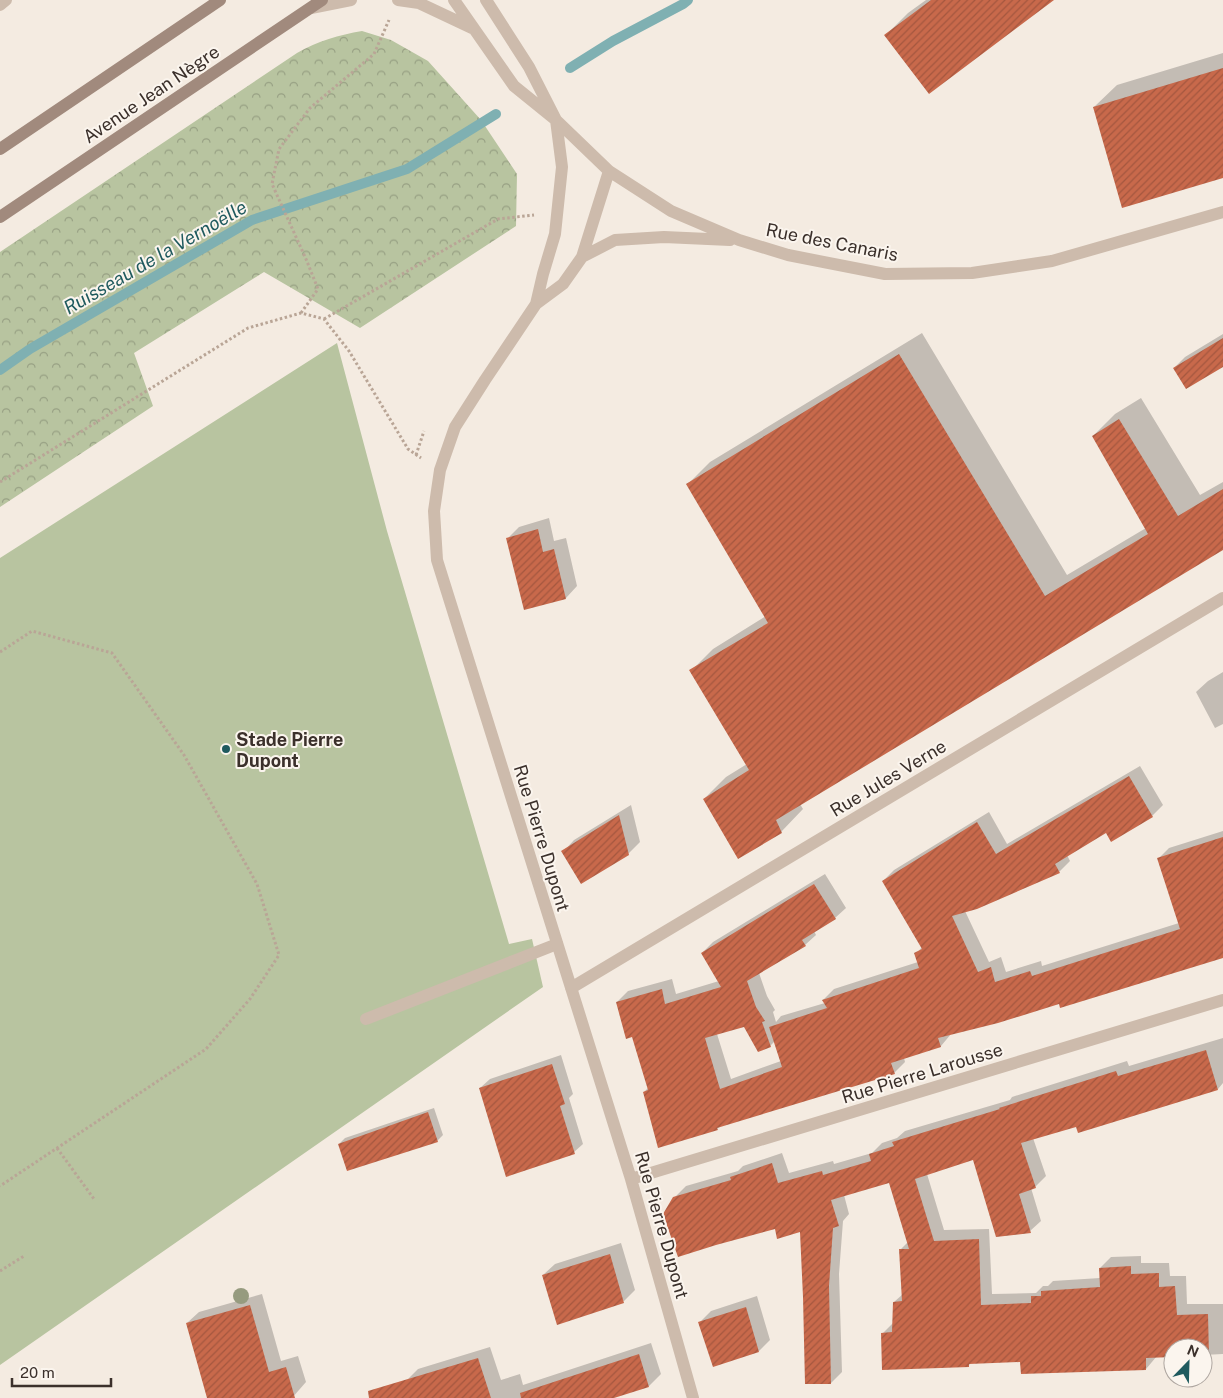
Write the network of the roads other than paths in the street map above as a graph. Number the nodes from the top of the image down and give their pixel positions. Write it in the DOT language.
graph roads {
  1 [pos="6,0"];
  2 [pos="220,0"];
  3 [pos="322,0"];
  4 [pos="351,0"];
  5 [pos="398,0"];
  6 [pos="454,0"];
  7 [pos="486,0"];
  8 [pos="496,0"];
  9 [pos="0,5"];
  10 [pos="310,8"];
  11 [pos="500,22"];
  12 [pos="474,29"];
  13 [pos="556,120"];
  14 [pos="0,149"];
  15 [pos="609,171"];
  16 [pos="1223,212"];
  17 [pos="0,217"];
  18 [pos="738,240"];
  19 [pos="582,257"];
  20 [pos="536,304"];
  21 [pos="1223,598"];
  22 [pos="557,944"];
  23 [pos="571,988"];
  24 [pos="1223,1000"];
  25 [pos="366,1019"];
  26 [pos="631,1179"];
  27 [pos="693,1398"];
  1 -- 9 [label="street"];
  2 -- 14 [label="main road"];
  3 -- 10 [label="main road, Avenue Jean Nègre"];
  4 -- 10 [label="street"];
  5 -- 12 [label="street"];
  6 -- 12 [label="street"];
  7 -- 11 [label="street"];
  8 -- 11 [label="street"];
  10 -- 17 [label="main road, Avenue Jean Nègre"];
  11 -- 13 [label="street"];
  12 -- 13 [label="street"];
  13 -- 15 [label="street, Rue des Canaris"];
  13 -- 20 [label="street"];
  15 -- 18 [label="street, Rue des Canaris"];
  15 -- 19 [label="street"];
  16 -- 18 [label="street, Rue des Canaris"];
  18 -- 19 [label="street"];
  19 -- 20 [label="street"];
  20 -- 22 [label="street, Rue Pierre Dupont"];
  21 -- 23 [label="street, Rue Jules Verne"];
  22 -- 23 [label="street, Rue Pierre Dupont"];
  22 -- 25 [label="street"];
  23 -- 26 [label="street, Rue Pierre Dupont"];
  24 -- 26 [label="street, Rue Pierre Larousse"];
  26 -- 27 [label="street, Rue Pierre Dupont"];
}
